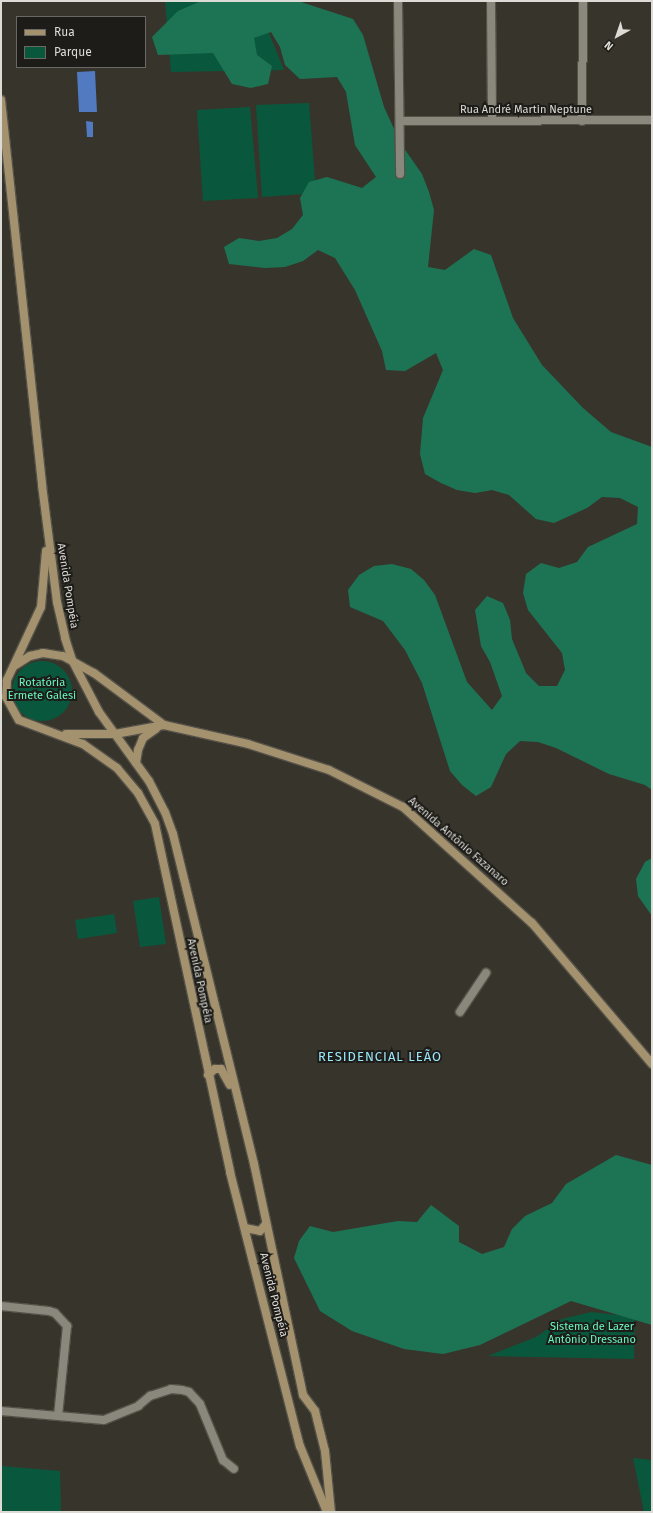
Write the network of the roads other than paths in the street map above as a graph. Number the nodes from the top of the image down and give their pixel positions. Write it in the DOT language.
graph roads {
  1 [pos="398,1"];
  2 [pos="491,1"];
  3 [pos="583,1"];
  4 [pos="1,100"];
  5 [pos="652,120"];
  6 [pos="400,121"];
  7 [pos="492,121"];
  8 [pos="582,121"];
  9 [pos="400,174"];
  10 [pos="47,525"];
  11 [pos="72,660"];
  12 [pos="10,672"];
  13 [pos="164,725"];
  14 [pos="62,734"];
  15 [pos="115,734"];
  16 [pos="136,763"];
  17 [pos="486,973"];
  18 [pos="460,1012"];
  19 [pos="652,1064"];
  20 [pos="208,1075"];
  21 [pos="237,1098"];
  22 [pos="266,1224"];
  23 [pos="245,1228"];
  24 [pos="1,1306"];
  25 [pos="1,1411"];
  26 [pos="58,1416"];
  27 [pos="234,1469"];
  28 [pos="327,1512"];
  29 [pos="331,1512"];
  1 -- 6 [label="street"];
  2 -- 7 [label="street"];
  3 -- 8 [label="street"];
  4 -- 10 [label="main road, Avenida Pompéia"];
  5 -- 8 [label="street, Rua André Martin Neptune"];
  6 -- 7 [label="street, Rua André Martin Neptune"];
  6 -- 9 [label="street"];
  7 -- 8 [label="street, Rua André Martin Neptune"];
  10 -- 11 [label="main road, Avenida Pompéia"];
  10 -- 12 [label="main road, Avenida Pompéia"];
  11 -- 12 [label="main road, Avenida Antônio Fazanaro"];
  11 -- 13 [label="main road, Avenida Antônio Fazanaro"];
  11 -- 15 [label="main road, Avenida Pompéia"];
  12 -- 14 [label="main road, Avenida Pompéia"];
  13 -- 15 [label="main road, Avenida Antônio Fazanaro"];
  13 -- 16 [label="main road"];
  13 -- 19 [label="main road, Avenida Antônio Fazanaro"];
  14 -- 15 [label="main road, Avenida Antônio Fazanaro"];
  14 -- 20 [label="main road, Avenida Pompéia"];
  15 -- 16 [label="main road, Avenida Pompéia"];
  16 -- 21 [label="main road, Avenida Pompéia"];
  17 -- 18 [label="street"];
  20 -- 21 [label="main road"];
  20 -- 23 [label="main road, Avenida Pompéia"];
  21 -- 22 [label="main road, Avenida Pompéia"];
  22 -- 23 [label="main road"];
  22 -- 29 [label="main road, Avenida Pompéia"];
  23 -- 28 [label="main road, Avenida Pompéia"];
  24 -- 26 [label="street"];
  25 -- 26 [label="street"];
  26 -- 27 [label="street"];
}
